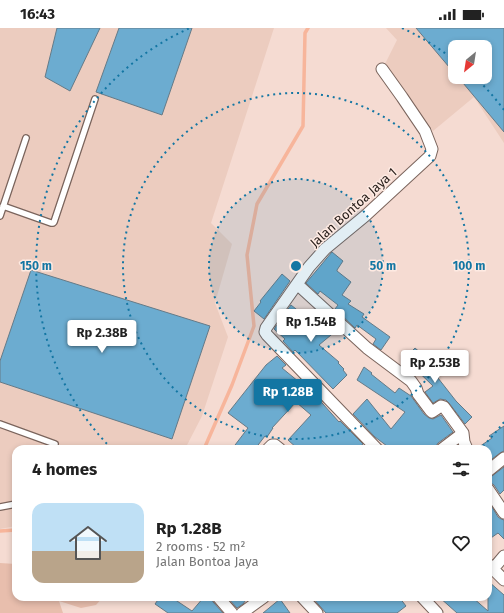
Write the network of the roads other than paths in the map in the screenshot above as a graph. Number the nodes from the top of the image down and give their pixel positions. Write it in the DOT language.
graph roads {
  1 [pos="382,69"];
  2 [pos="95,99"];
  3 [pos="26,138"];
  4 [pos="3,206"];
  5 [pos="0,216"];
  6 [pos="297,284"];
  7 [pos="0,424"];
  8 [pos="463,433"];
  9 [pos="55,444"];
  10 [pos="373,445"];
  11 [pos="447,445"];
  12 [pos="465,445"];
  13 [pos="504,458"];
  14 [pos="492,468"];
  15 [pos="500,498"];
  16 [pos="12,505"];
  17 [pos="0,508"];
  18 [pos="504,513"];
  19 [pos="504,556"];
  20 [pos="492,565"];
  21 [pos="492,568"];
  22 [pos="504,580"];
  23 [pos="222,601"];
  24 [pos="258,601"];
  25 [pos="306,601"];
  26 [pos="426,601"];
  27 [pos="232,613"];
  28 [pos="242,613"];
  29 [pos="317,613"];
  30 [pos="437,613"];
  1 -- 6 [label="street, Jalan Bontoa Jaya 1"];
  2 -- 4 [label="lane"];
  3 -- 4 [label="lane"];
  4 -- 5 [label="lane"];
  6 -- 8 [label="street"];
  6 -- 10 [label="street, Jalan Bontoa Jaya 1"];
  7 -- 9 [label="lane"];
  8 -- 11 [label="street"];
  8 -- 12 [label="street"];
  13 -- 14 [label="street"];
  15 -- 18 [label="street"];
  16 -- 17 [label="lane"];
  19 -- 20 [label="street"];
  21 -- 22 [label="street"];
  23 -- 27 [label="street"];
  24 -- 28 [label="street"];
  25 -- 29 [label="street"];
  26 -- 30 [label="street"];
}
